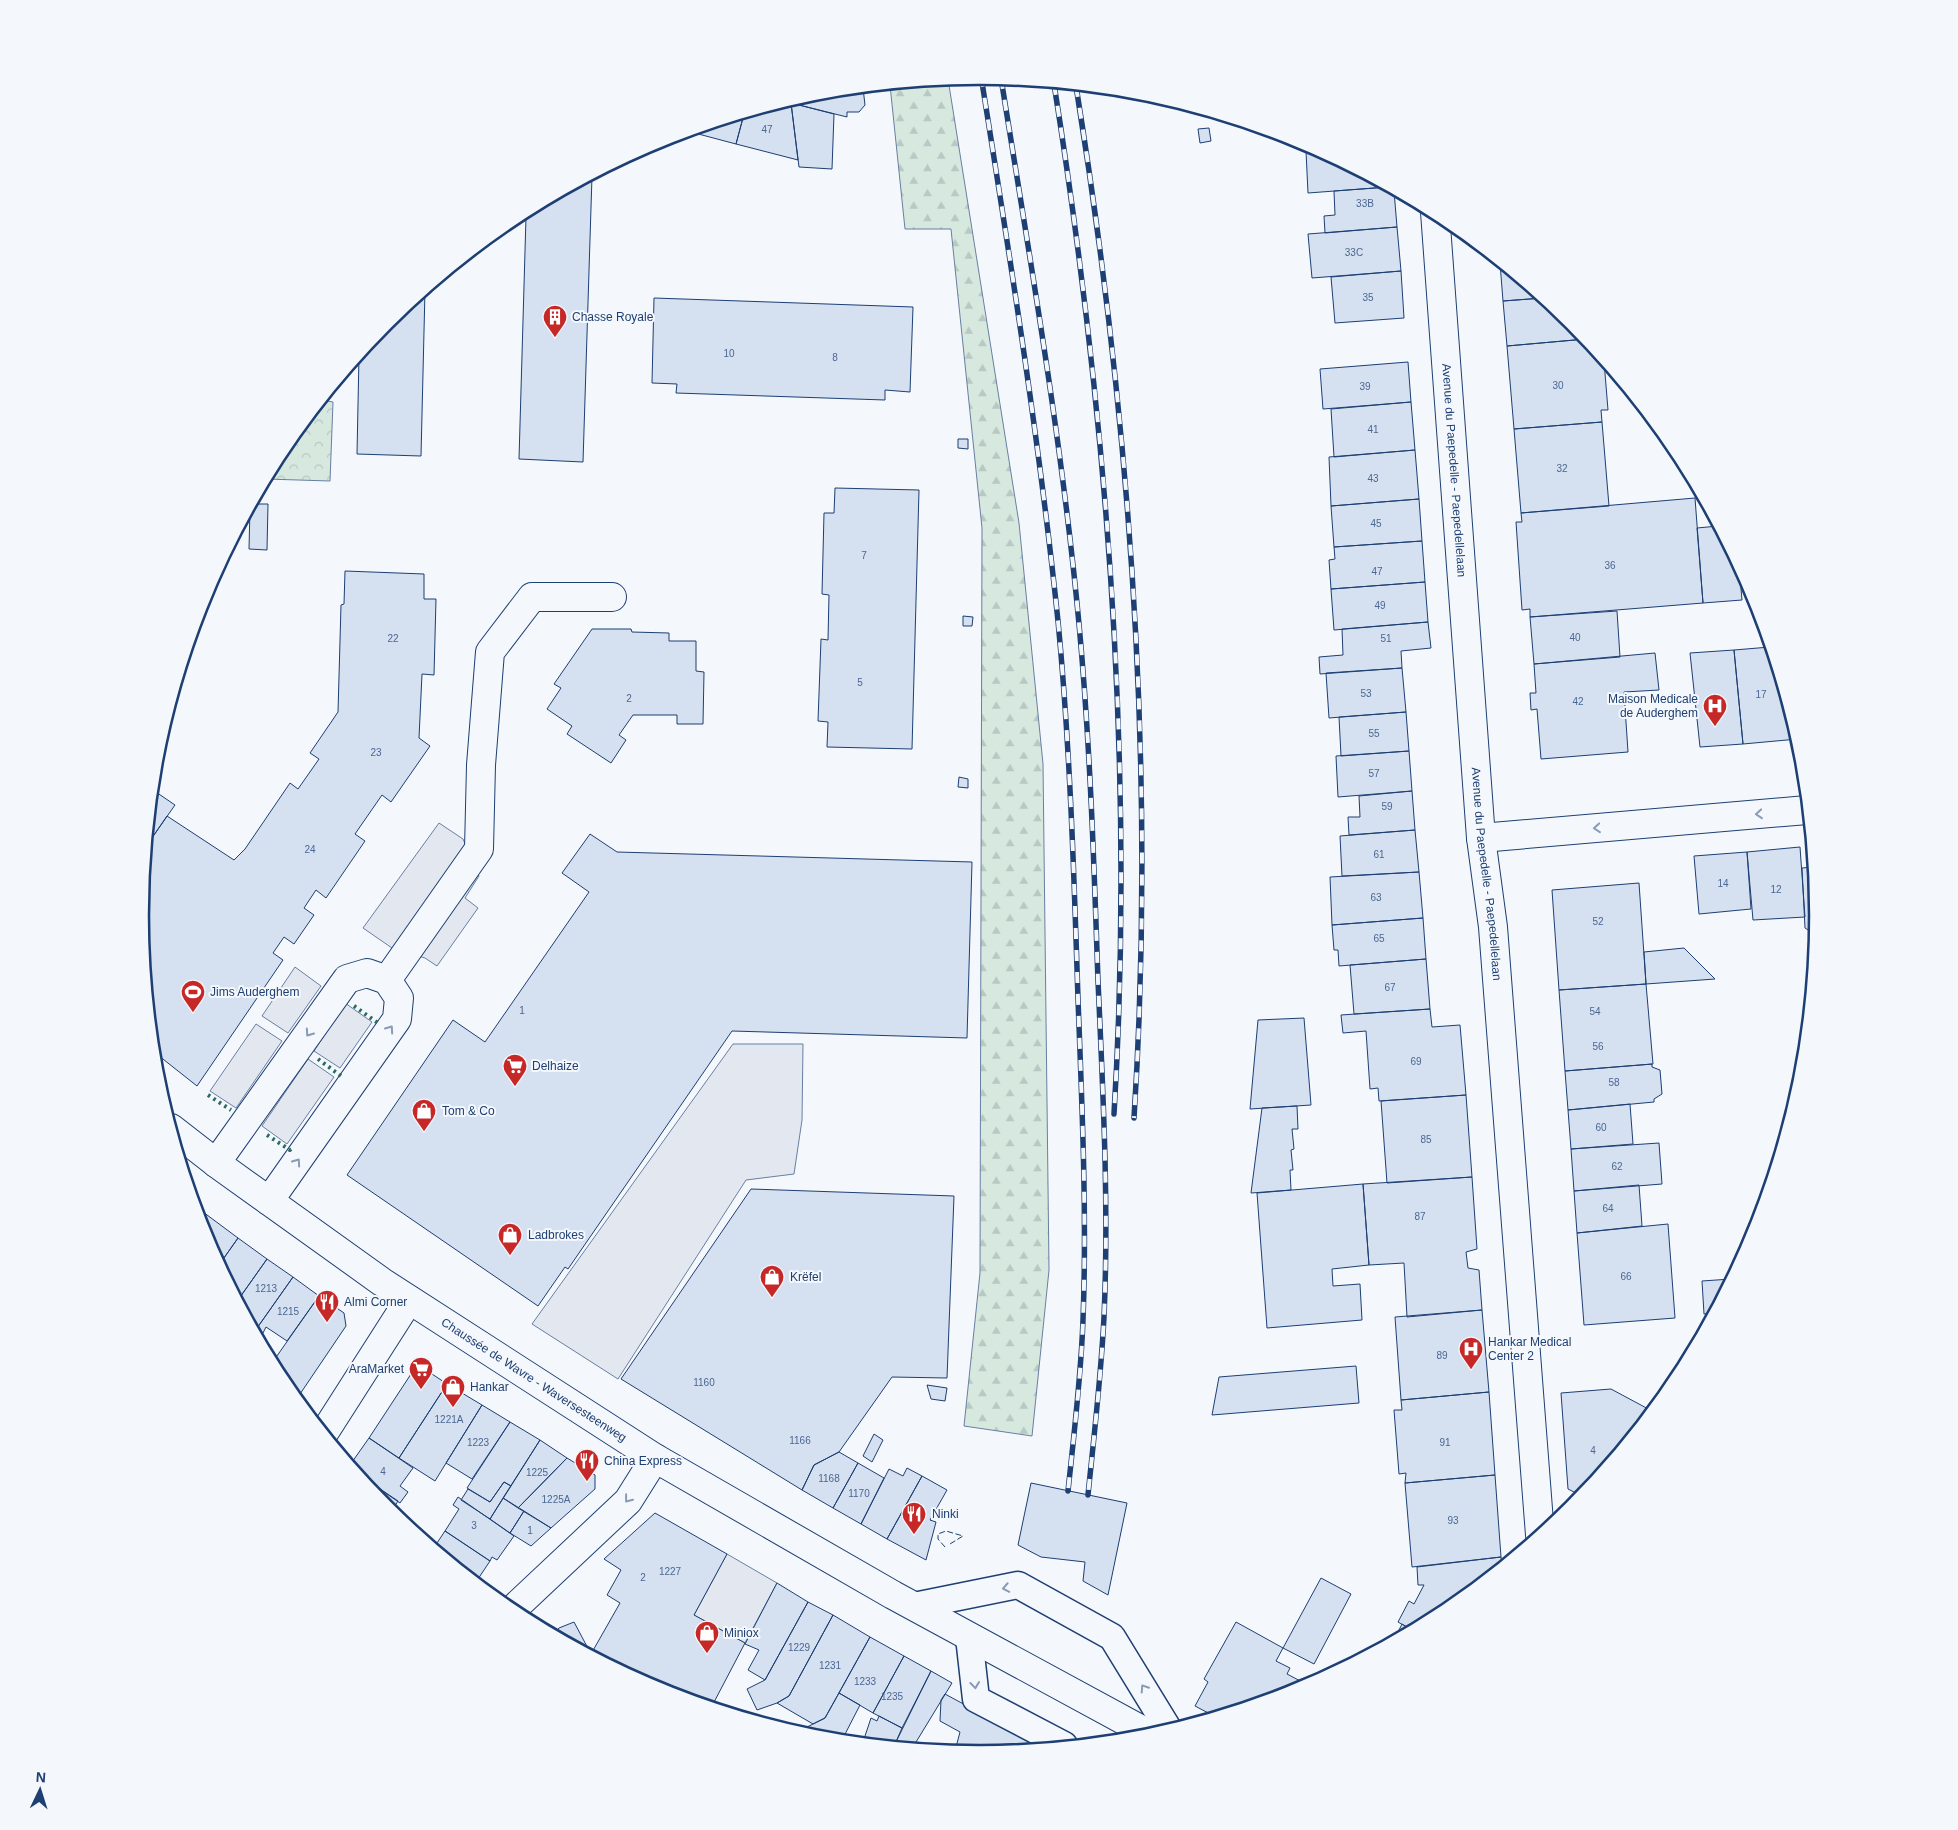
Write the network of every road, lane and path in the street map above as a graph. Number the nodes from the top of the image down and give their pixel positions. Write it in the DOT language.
graph roads {
  1 [pos="1436,222"];
  2 [pos="612,597"];
  3 [pos="1802,810"];
  4 [pos="1481,838"];
  5 [pos="387,980"];
  6 [pos="178,1134"];
  7 [pos="216,1163"];
  8 [pos="268,1201"];
  9 [pos="409,1300"];
  10 [pos="327,1428"];
  11 [pos="655,1458"];
  12 [pos="1539,1527"];
  13 [pos="518,1605"];
  14 [pos="914,1606"];
  15 [pos="970,1637"];
  16 [pos="1165,1724"];
  17 [pos="1139,1729"];
  18 [pos="1056,1741"];
  1 -- 4 [label="street, Avenue du Paepedelle - Paepedellelaan"];
  2 -- 5 [label="street"];
  3 -- 4 [label="street, one-way"];
  4 -- 12 [label="street, Avenue du Paepedelle - Paepedellelaan"];
  5 -- 7 [label="street, one-way"];
  8 -- 5 [label="street, one-way"];
  6 -- 7 [label="street, Chaussée de Wavre - Waversesteenweg"];
  7 -- 8 [label="street, Chaussée de Wavre - Waversesteenweg"];
  8 -- 9 [label="street, Chaussée de Wavre - Waversesteenweg"];
  9 -- 10 [label="street"];
  9 -- 11 [label="street, Chaussée de Wavre - Waversesteenweg"];
  11 -- 13 [label="street, one-way"];
  11 -- 14 [label="street, Chaussée de Wavre - Waversesteenweg"];
  14 -- 15 [label="street, Chaussée de Wavre - Waversesteenweg"];
  16 -- 14 [label="street, one-way"];
  15 -- 17 [label="street, Chaussée de Wavre - Waversesteenweg"];
  15 -- 18 [label="street, one-way"];
}
